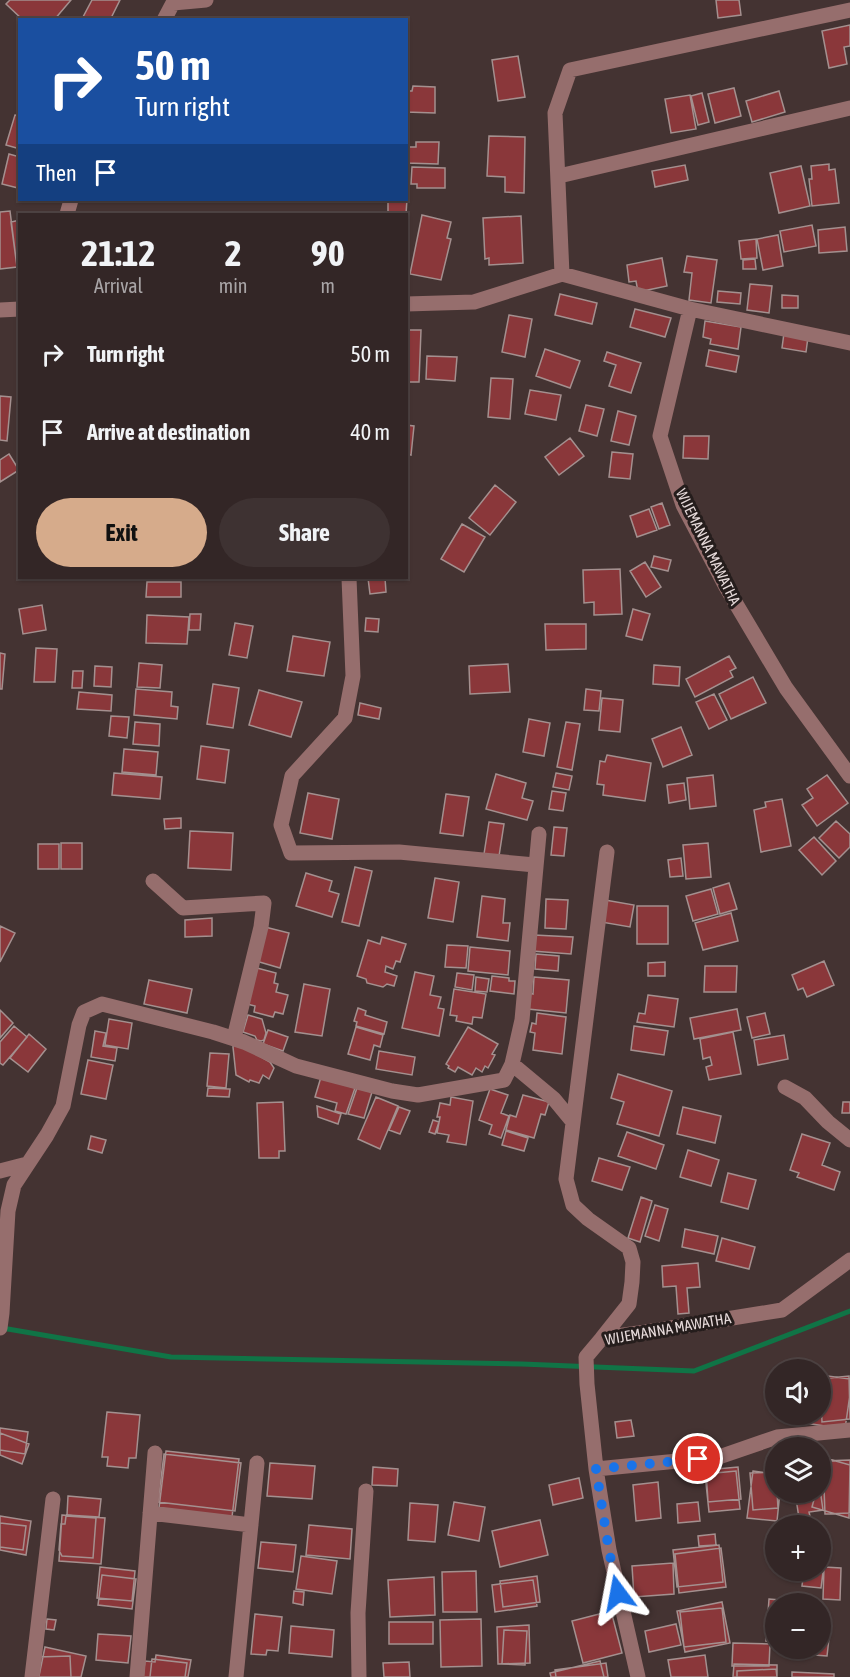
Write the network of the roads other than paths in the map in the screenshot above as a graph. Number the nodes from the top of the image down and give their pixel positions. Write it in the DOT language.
graph roads {
  1 [pos="206,0"];
  2 [pos="850,10"];
  3 [pos="165,18"];
  4 [pos="850,108"];
  5 [pos="558,176"];
  6 [pos="562,274"];
  7 [pos="408,304"];
  8 [pos="18,309"];
  9 [pos="690,309"];
  10 [pos="0,310"];
  11 [pos="850,343"];
  12 [pos="349,579"];
  13 [pos="850,776"];
  14 [pos="539,834"];
  15 [pos="607,852"];
  16 [pos="535,865"];
  17 [pos="153,881"];
  18 [pos="234,1038"];
  19 [pos="512,1064"];
  20 [pos="785,1087"];
  21 [pos="573,1122"];
  22 [pos="850,1140"];
  23 [pos="27,1164"];
  24 [pos="0,1171"];
  25 [pos="850,1260"];
  26 [pos="1,1321"];
  27 [pos="602,1338"];
  28 [pos="850,1430"];
  29 [pos="155,1452"];
  30 [pos="257,1463"];
  31 [pos="596,1469"];
  32 [pos="366,1491"];
  33 [pos="53,1499"];
  34 [pos="150,1513"];
  35 [pos="251,1524"];
  36 [pos="32,1677"];
  37 [pos="137,1677"];
  38 [pos="236,1677"];
  39 [pos="359,1677"];
  40 [pos="638,1677"];
  1 -- 3 [label="street"];
  2 -- 5 [label="street"];
  4 -- 5 [label="street"];
  5 -- 6 [label="street"];
  6 -- 7 [label="street"];
  6 -- 9 [label="street"];
  8 -- 10 [label="street"];
  9 -- 11 [label="street"];
  9 -- 13 [label="street, WIJEMANNA MAWATHA"];
  12 -- 16 [label="street"];
  14 -- 16 [label="street"];
  15 -- 21 [label="street"];
  16 -- 19 [label="street"];
  17 -- 18 [label="street"];
  18 -- 19 [label="street"];
  18 -- 23 [label="street"];
  19 -- 21 [label="street"];
  20 -- 22 [label="street"];
  21 -- 27 [label="street"];
  23 -- 24 [label="street"];
  23 -- 26 [label="street"];
  25 -- 27 [label="street, WIJEMANNA MAWATHA"];
  27 -- 31 [label="street, WIJEMANNA MAWATHA"];
  28 -- 31 [label="street"];
  29 -- 34 [label="street"];
  30 -- 35 [label="street"];
  31 -- 40 [label="street, WIJEMANNA MAWATHA"];
  32 -- 39 [label="street"];
  33 -- 36 [label="street"];
  34 -- 35 [label="street"];
  34 -- 37 [label="street"];
  35 -- 38 [label="street"];
}
